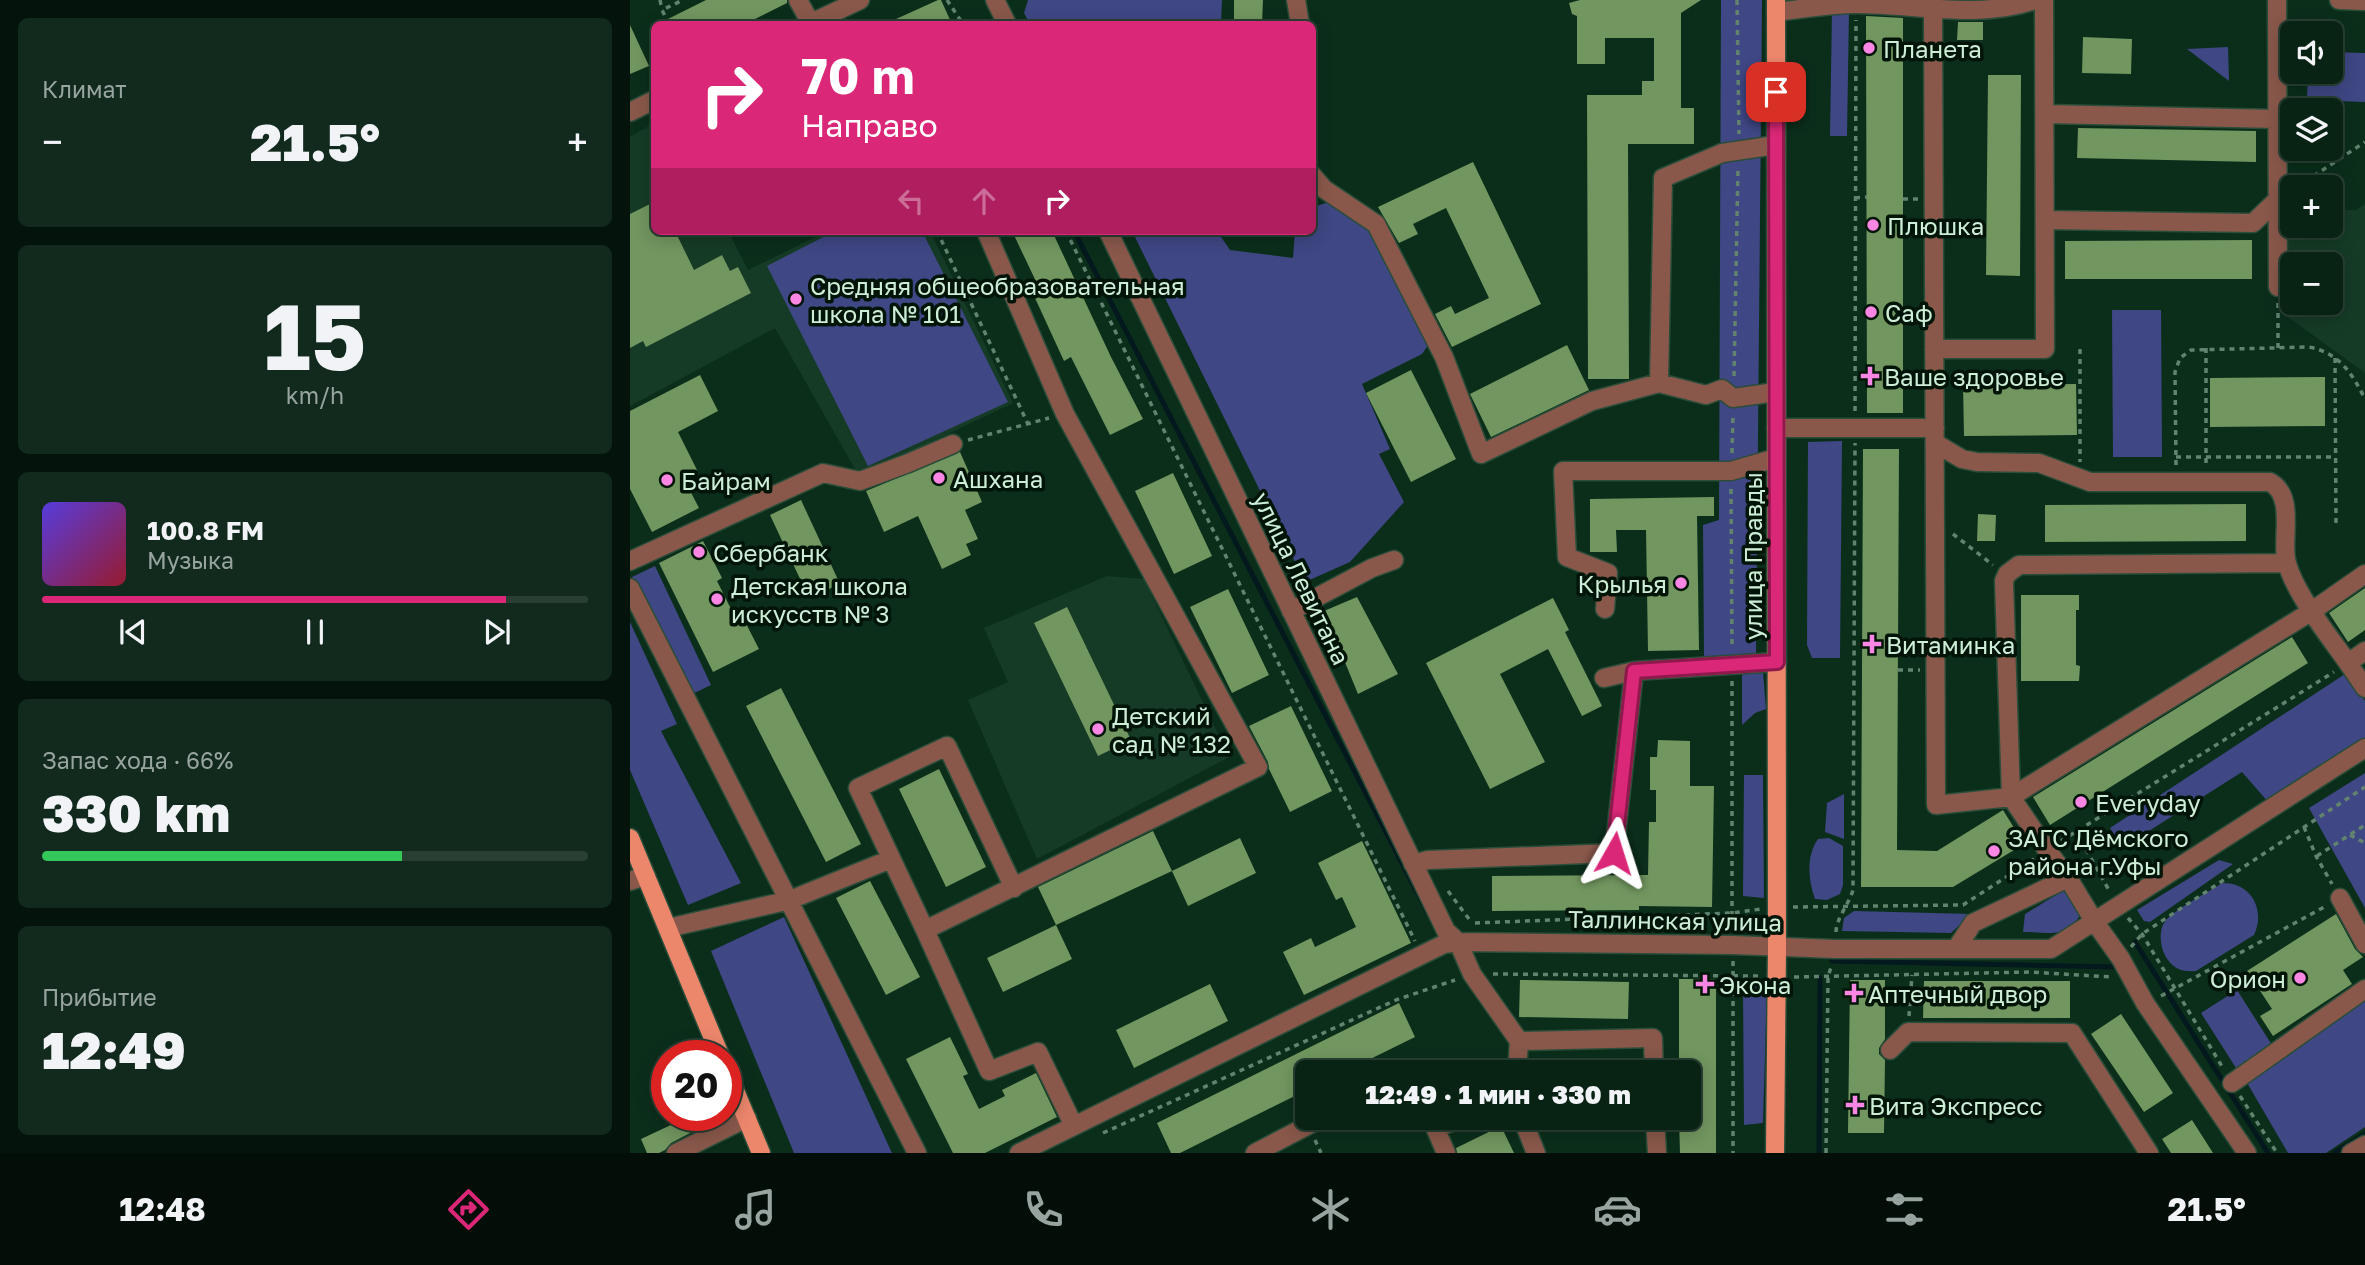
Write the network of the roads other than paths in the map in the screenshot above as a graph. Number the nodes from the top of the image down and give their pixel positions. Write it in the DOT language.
graph roads {
  1 [pos="798,0"];
  2 [pos="860,0"];
  3 [pos="995,0"];
  4 [pos="1296,0"];
  5 [pos="2035,0"];
  6 [pos="2044,0"];
  7 [pos="2277,0"];
  8 [pos="2339,0"];
  9 [pos="2365,1"];
  10 [pos="1776,6"];
  11 [pos="1933,10"];
  12 [pos="808,21"];
  13 [pos="816,21"];
  14 [pos="1006,21"];
  15 [pos="1300,21"];
  16 [pos="651,102"];
  17 [pos="630,112"];
  18 [pos="2045,114"];
  19 [pos="2277,119"];
  20 [pos="1776,145"];
  21 [pos="1316,180"];
  22 [pos="2277,200"];
  23 [pos="2045,220"];
  24 [pos="988,235"];
  25 [pos="1110,235"];
  26 [pos="2278,287"];
  27 [pos="1934,349"];
  28 [pos="1659,383"];
  29 [pos="1776,391"];
  30 [pos="1776,428"];
  31 [pos="1935,435"];
  32 [pos="953,444"];
  33 [pos="1776,458"];
  34 [pos="1394,560"];
  35 [pos="630,561"];
  36 [pos="2287,563"];
  37 [pos="2365,574"];
  38 [pos="630,588"];
  39 [pos="1605,609"];
  40 [pos="1291,611"];
  41 [pos="2312,611"];
  42 [pos="2365,651"];
  43 [pos="1777,662"];
  44 [pos="2348,663"];
  45 [pos="1634,671"];
  46 [pos="1604,678"];
  47 [pos="2365,688"];
  48 [pos="2365,748"];
  49 [pos="2011,797"];
  50 [pos="630,838"];
  51 [pos="891,859"];
  52 [pos="1413,864"];
  53 [pos="2068,878"];
  54 [pos="638,879"];
  55 [pos="1014,888"];
  56 [pos="2340,898"];
  57 [pos="790,900"];
  58 [pos="2094,921"];
  59 [pos="668,928"];
  60 [pos="925,930"];
  61 [pos="1458,942"];
  62 [pos="2365,944"];
  63 [pos="1777,946"];
  64 [pos="1956,949"];
  65 [pos="2365,989"];
  66 [pos="714,1040"];
  67 [pos="1519,1041"];
  68 [pos="1890,1050"];
  69 [pos="1518,1060"];
  70 [pos="1654,1060"];
  71 [pos="2232,1083"];
  72 [pos="742,1106"];
  73 [pos="747,1118"];
  74 [pos="1074,1126"];
  75 [pos="1299,1130"];
  76 [pos="1436,1130"];
  77 [pos="1527,1130"];
  78 [pos="1656,1130"];
  79 [pos="2365,1144"];
  80 [pos="676,1153"];
  81 [pos="761,1153"];
  82 [pos="917,1153"];
  83 [pos="1019,1153"];
  84 [pos="1255,1153"];
  85 [pos="1446,1153"];
  86 [pos="1536,1153"];
  87 [pos="1657,1153"];
  88 [pos="1775,1153"];
  89 [pos="2149,1153"];
  90 [pos="2247,1153"];
  91 [pos="2351,1153"];
  1 -- 12 [label="street"];
  2 -- 13 [label="street"];
  3 -- 14 [label="street"];
  4 -- 15 [label="street"];
  5 -- 11 [label="street"];
  6 -- 18 [label="street"];
  7 -- 19 [label="street"];
  8 -- 9 [label="street"];
  10 -- 11 [label="street"];
  10 -- 20 [label="main road, улица Правды"];
  11 -- 27 [label="street"];
  16 -- 17 [label="street"];
  18 -- 19 [label="street"];
  18 -- 23 [label="street"];
  19 -- 22 [label="street"];
  20 -- 28 [label="street"];
  20 -- 29 [label="main road, улица Правды"];
  21 -- 28 [label="street"];
  22 -- 23 [label="street"];
  22 -- 26 [label="street"];
  23 -- 27 [label="street"];
  24 -- 55 [label="street"];
  25 -- 40 [label="street, улица Левитана"];
  27 -- 31 [label="street"];
  28 -- 29 [label="street"];
  29 -- 30 [label="main road, улица Правды"];
  30 -- 31 [label="street"];
  30 -- 33 [label="main road, улица Правды"];
  31 -- 36 [label="street"];
  31 -- 49 [label="street"];
  32 -- 35 [label="street"];
  33 -- 39 [label="street"];
  33 -- 43 [label="main road, улица Правды"];
  34 -- 40 [label="street"];
  36 -- 41 [label="street"];
  36 -- 49 [label="street"];
  37 -- 41 [label="street"];
  38 -- 57 [label="street"];
  40 -- 52 [label="street, улица Левитана"];
  41 -- 44 [label="street"];
  41 -- 49 [label="street"];
  42 -- 44 [label="street"];
  43 -- 45 [label="street"];
  43 -- 63 [label="main road, улица Правды"];
  44 -- 47 [label="street"];
  45 -- 46 [label="street"];
  45 -- 52 [label="street"];
  48 -- 58 [label="street, Таллинская улица"];
  49 -- 53 [label="street"];
  50 -- 54 [label="main road"];
  51 -- 55 [label="street"];
  51 -- 57 [label="street"];
  51 -- 60 [label="street"];
  52 -- 61 [label="street, улица Левитана"];
  53 -- 58 [label="street"];
  53 -- 64 [label="street"];
  54 -- 59 [label="main road"];
  55 -- 60 [label="street"];
  56 -- 62 [label="street"];
  57 -- 59 [label="street"];
  57 -- 82 [label="street"];
  58 -- 64 [label="street, Таллинская улица"];
  58 -- 90 [label="street"];
  59 -- 66 [label="main road"];
  60 -- 74 [label="street"];
  61 -- 63 [label="street, Таллинская улица"];
  61 -- 67 [label="street, улица Левитана"];
  61 -- 74 [label="street, Таллинская улица"];
  63 -- 64 [label="street, Таллинская улица"];
  63 -- 88 [label="main road, улица Правды"];
  65 -- 71 [label="street"];
  67 -- 69 [label="street"];
  67 -- 70 [label="street"];
  68 -- 89 [label="street"];
  72 -- 73 [label="main road"];
  73 -- 80 [label="street"];
  73 -- 81 [label="main road"];
  74 -- 83 [label="street, Таллинская улица"];
  75 -- 84 [label="street"];
  76 -- 85 [label="street"];
  77 -- 86 [label="street"];
  78 -- 87 [label="street"];
  79 -- 91 [label="street"];
}
